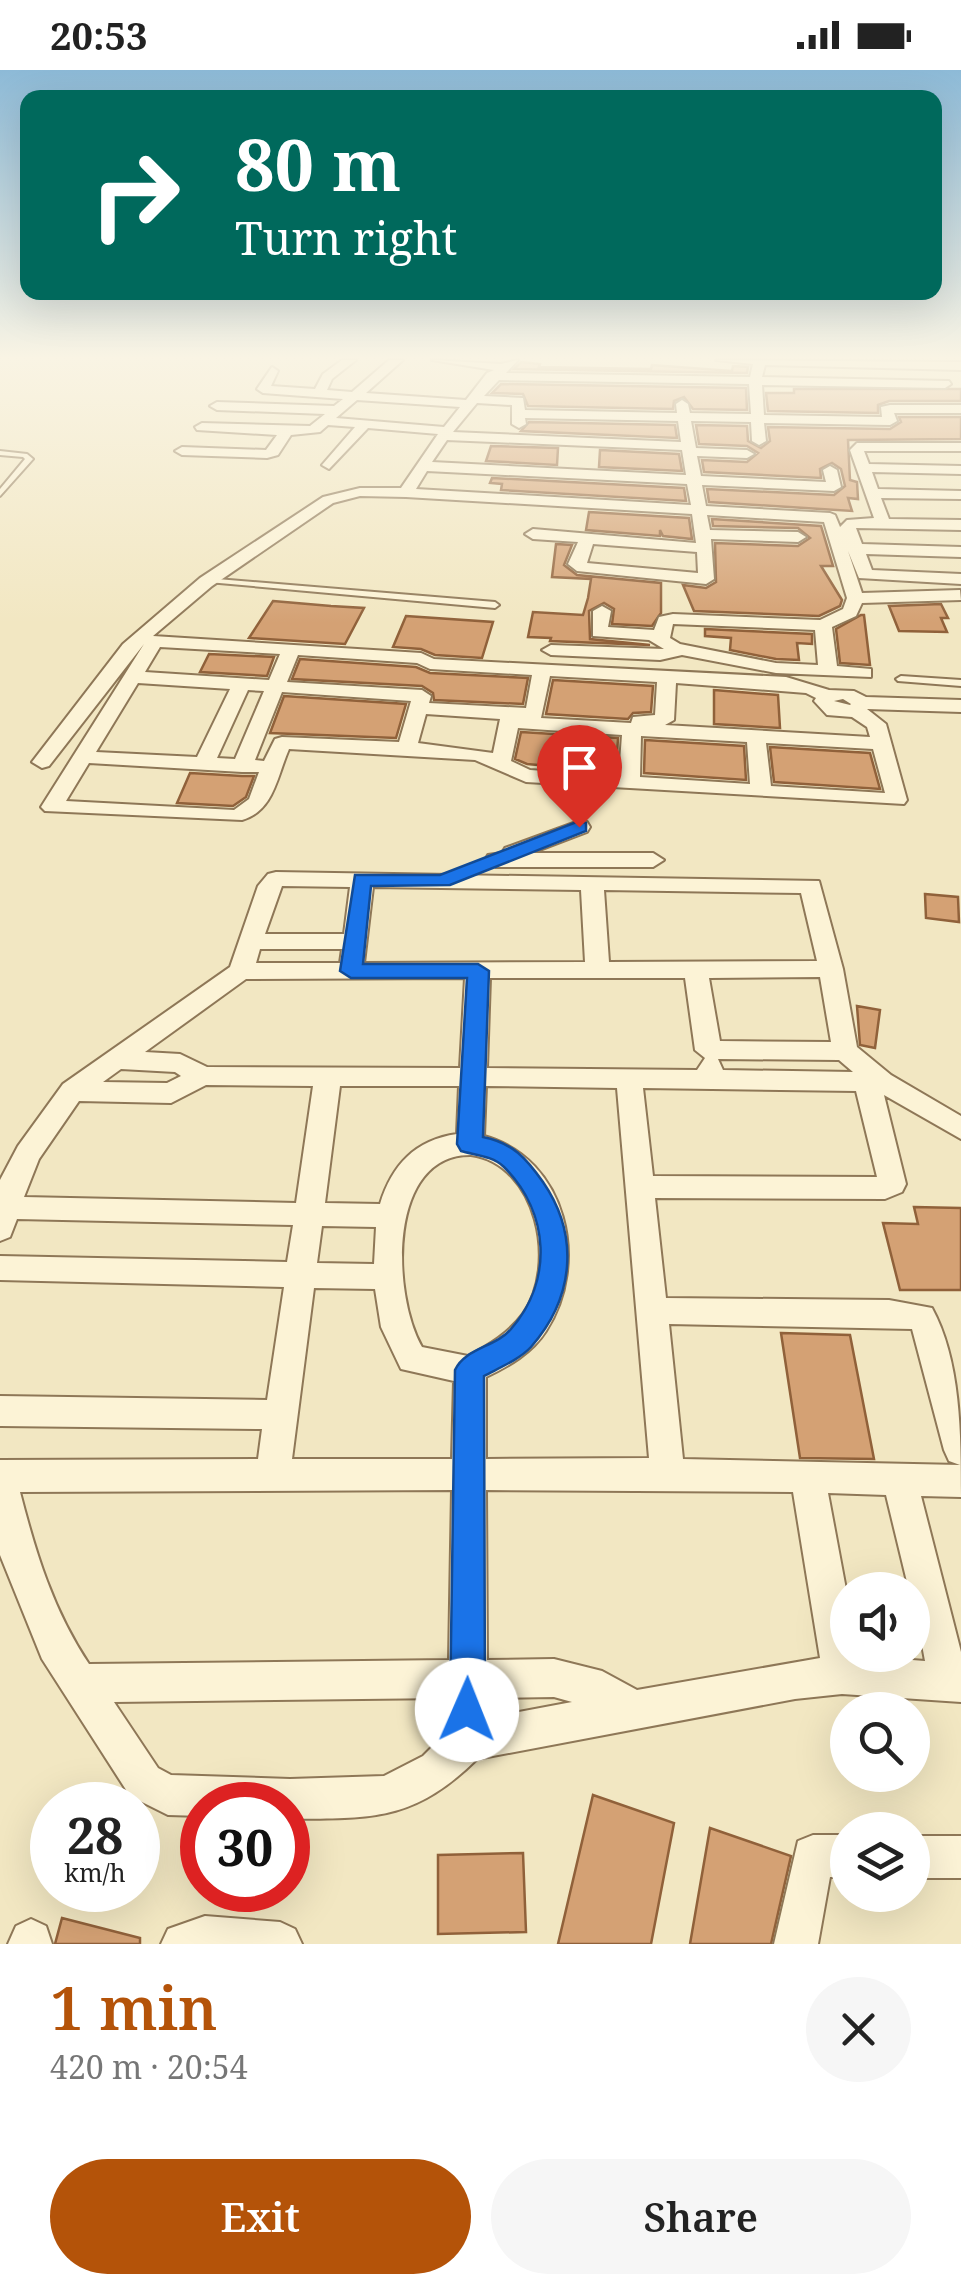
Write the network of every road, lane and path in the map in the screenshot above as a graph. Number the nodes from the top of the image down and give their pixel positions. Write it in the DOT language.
graph roads {
  1 [pos="277,447"];
  2 [pos="344,447"];
  3 [pos="434,447"];
  4 [pos="675,447"];
  5 [pos="859,447"];
  6 [pos="690,449"];
  7 [pos="182,451"];
  8 [pos="0,453"];
  9 [pos="747,454"];
  10 [pos="329,465"];
  11 [pos="421,466"];
  12 [pos="864,468"];
  13 [pos="830,470"];
  14 [pos="961,470"];
  15 [pos="694,478"];
  16 [pos="809,486"];
  17 [pos="406,493"];
  18 [pos="872,493"];
  19 [pos="0,494"];
  20 [pos="961,495"];
  21 [pos="640,508"];
  22 [pos="699,511"];
  23 [pos="814,517"];
  24 [pos="883,523"];
  25 [pos="960,526"];
  26 [pos="533,534"];
  27 [pos="798,537"];
  28 [pos="588,539"];
  29 [pos="704,541"];
  30 [pos="635,542"];
  31 [pos="855,548"];
  32 [pos="961,552"];
  33 [pos="208,580"];
  34 [pos="961,594"];
  35 [pos="855,598"];
  36 [pos="494,604"];
  37 [pos="602,611"];
  38 [pos="823,625"];
  39 [pos="668,643"];
  40 [pos="292,650"];
  41 [pos="551,650"];
  42 [pos="430,664"];
  43 [pos="542,671"];
  44 [pos="828,671"];
  45 [pos="865,673"];
  46 [pos="667,677"];
  47 [pos="132,678"];
  48 [pos="902,679"];
  49 [pos="104,681"];
  50 [pos="961,683"];
  51 [pos="242,684"];
  52 [pos="275,691"];
  53 [pos="420,702"];
  54 [pos="115,704"];
  55 [pos="961,706"];
  56 [pos="859,707"];
  57 [pos="535,714"];
  58 [pos="510,718"];
  59 [pos="632,729"];
  60 [pos="756,737"];
  61 [pos="881,744"];
  62 [pos="406,748"];
  63 [pos="80,758"];
  64 [pos="42,762"];
  65 [pos="204,764"];
  66 [pos="500,765"];
  67 [pos="242,766"];
  68 [pos="271,767"];
  69 [pos="630,783"];
  70 [pos="760,792"];
  71 [pos="579,827"];
  72 [pos="496,860"];
  73 [pos="653,860"];
  74 [pos="362,880"];
  75 [pos="443,881"];
  76 [pos="592,884"];
  77 [pos="250,940"];
  78 [pos="356,942"];
  79 [pos="831,969"];
  80 [pos="696,970"];
  81 [pos="242,971"];
  82 [pos="351,971"];
  83 [pos="478,971"];
  84 [pos="598,971"];
  85 [pos="708,1050"];
  86 [pos="845,1051"];
  87 [pos="114,1060"];
  88 [pos="202,1076"];
  89 [pos="328,1076"];
  90 [pos="473,1077"];
  91 [pos="630,1078"];
  92 [pos="711,1079"];
  93 [pos="875,1082"];
  94 [pos="72,1091"];
  95 [pos="961,1129"];
  96 [pos="470,1144"];
  97 [pos="640,1187"];
  98 [pos="309,1214"];
  99 [pos="391,1216"];
  100 [pos="3,1219"];
  101 [pos="0,1268"];
  102 [pos="300,1274"];
  103 [pos="388,1277"];
  104 [pos="652,1310"];
  105 [pos="470,1370"];
  106 [pos="0,1411"];
  107 [pos="280,1416"];
  108 [pos="961,1450"];
  109 [pos="273,1474"];
  110 [pos="470,1474"];
  111 [pos="668,1474"];
  112 [pos="808,1476"];
  113 [pos="0,1479"];
  114 [pos="900,1480"];
  115 [pos="961,1481"];
  116 [pos="842,1675"];
  117 [pos="468,1678"];
  118 [pos="955,1682"];
  119 [pos="78,1683"];
  120 [pos="634,1711"];
  121 [pos="467,1741"];
  122 [pos="830,1856"];
  123 [pos="930,1857"];
  124 [pos="961,1857"];
  125 [pos="183,1944"];
  126 [pos="280,1944"];
  127 [pos="796,1944"];
  1 -- 7 [label="street"];
  2 -- 10 [label="street"];
  3 -- 11 [label="street"];
  4 -- 6 [label="street"];
  5 -- 12 [label="street"];
  6 -- 9 [label="street"];
  6 -- 15 [label="street"];
  8 -- 19 [label="lane"];
  11 -- 15 [label="street"];
  11 -- 17 [label="street"];
  12 -- 14 [label="street"];
  12 -- 18 [label="street"];
  13 -- 16 [label="street"];
  15 -- 16 [label="street"];
  15 -- 22 [label="street"];
  16 -- 23 [label="street"];
  17 -- 21 [label="street"];
  17 -- 33 [label="street"];
  18 -- 20 [label="street"];
  18 -- 24 [label="street"];
  21 -- 22 [label="street"];
  21 -- 30 [label="street"];
  22 -- 23 [label="street"];
  22 -- 29 [label="street"];
  23 -- 35 [label="street"];
  24 -- 25 [label="street"];
  24 -- 31 [label="street"];
  26 -- 28 [label="street"];
  27 -- 29 [label="street"];
  28 -- 29 [label="street"];
  28 -- 30 [label="street"];
  29 -- 30 [label="street"];
  31 -- 32 [label="street"];
  31 -- 34 [label="street"];
  33 -- 36 [label="lane"];
  33 -- 49 [label="street"];
  34 -- 35 [label="street"];
  35 -- 38 [label="street"];
  37 -- 39 [label="street"];
  38 -- 39 [label="street"];
  38 -- 44 [label="street"];
  39 -- 41 [label="street"];
  39 -- 44 [label="street"];
  40 -- 42 [label="street"];
  40 -- 47 [label="street"];
  40 -- 52 [label="street"];
  42 -- 43 [label="street"];
  42 -- 53 [label="street"];
  43 -- 46 [label="street"];
  43 -- 57 [label="street"];
  44 -- 45 [label="street"];
  46 -- 56 [label="street"];
  46 -- 57 [label="street"];
  47 -- 51 [label="street"];
  47 -- 54 [label="street"];
  48 -- 50 [label="lane"];
  49 -- 54 [label="street"];
  49 -- 64 [label="street"];
  51 -- 52 [label="street"];
  51 -- 65 [label="street"];
  52 -- 53 [label="street"];
  52 -- 67 [label="street"];
  53 -- 58 [label="street"];
  53 -- 62 [label="street"];
  54 -- 63 [label="street"];
  55 -- 56 [label="street"];
  56 -- 61 [label="street"];
  57 -- 58 [label="street"];
  58 -- 59 [label="street"];
  58 -- 66 [label="street"];
  59 -- 60 [label="street"];
  59 -- 69 [label="street"];
  60 -- 61 [label="street"];
  60 -- 70 [label="street"];
  61 -- 70 [label="street"];
  62 -- 66 [label="street"];
  62 -- 68 [label="street"];
  63 -- 65 [label="street"];
  63 -- 68 [label="street"];
  65 -- 67 [label="street"];
  66 -- 69 [label="street"];
  67 -- 68 [label="street"];
  69 -- 70 [label="street"];
  71 -- 72 [label="street"];
  72 -- 73 [label="street"];
  72 -- 75 [label="street"];
  74 -- 75 [label="street"];
  74 -- 77 [label="street"];
  74 -- 78 [label="street"];
  75 -- 76 [label="street"];
  76 -- 79 [label="street"];
  76 -- 84 [label="street"];
  77 -- 78 [label="street"];
  77 -- 81 [label="street"];
  78 -- 82 [label="street"];
  79 -- 80 [label="street"];
  79 -- 86 [label="street"];
  80 -- 84 [label="street"];
  80 -- 85 [label="street"];
  81 -- 82 [label="street"];
  81 -- 87 [label="street"];
  82 -- 83 [label="street"];
  83 -- 84 [label="street"];
  83 -- 90 [label="street"];
  85 -- 86 [label="street"];
  85 -- 92 [label="street"];
  86 -- 93 [label="street"];
  87 -- 88 [label="street"];
  87 -- 94 [label="street"];
  88 -- 89 [label="street"];
  88 -- 94 [label="street"];
  89 -- 90 [label="street"];
  89 -- 98 [label="street"];
  90 -- 91 [label="street"];
  90 -- 96 [label="street"];
  91 -- 92 [label="street"];
  91 -- 97 [label="street"];
  92 -- 93 [label="street"];
  93 -- 95 [label="street"];
  93 -- 97 [label="street"];
  94 -- 100 [label="street"];
  96 -- 99 [label="street"];
  96 -- 105 [label="street"];
  97 -- 104 [label="street"];
  98 -- 99 [label="street"];
  98 -- 100 [label="street"];
  98 -- 102 [label="street"];
  99 -- 103 [label="street"];
  101 -- 102 [label="street"];
  102 -- 103 [label="street"];
  102 -- 107 [label="street"];
  103 -- 105 [label="street"];
  104 -- 108 [label="street"];
  104 -- 111 [label="street"];
  105 -- 110 [label="street"];
  106 -- 107 [label="street"];
  107 -- 109 [label="street"];
  109 -- 110 [label="street"];
  109 -- 113 [label="street"];
  110 -- 111 [label="street"];
  110 -- 117 [label="street"];
  111 -- 112 [label="street"];
  112 -- 114 [label="street"];
  112 -- 116 [label="street"];
  113 -- 119 [label="street"];
  114 -- 115 [label="street"];
  114 -- 118 [label="street"];
  116 -- 118 [label="street"];
  116 -- 120 [label="street"];
  117 -- 119 [label="street"];
  117 -- 120 [label="street"];
  117 -- 121 [label="street"];
  119 -- 121 [label="street"];
  120 -- 121 [label="street"];
  122 -- 127 [label="street"];
  123 -- 124 [label="street"];
  125 -- 126 [label="street"];
}
